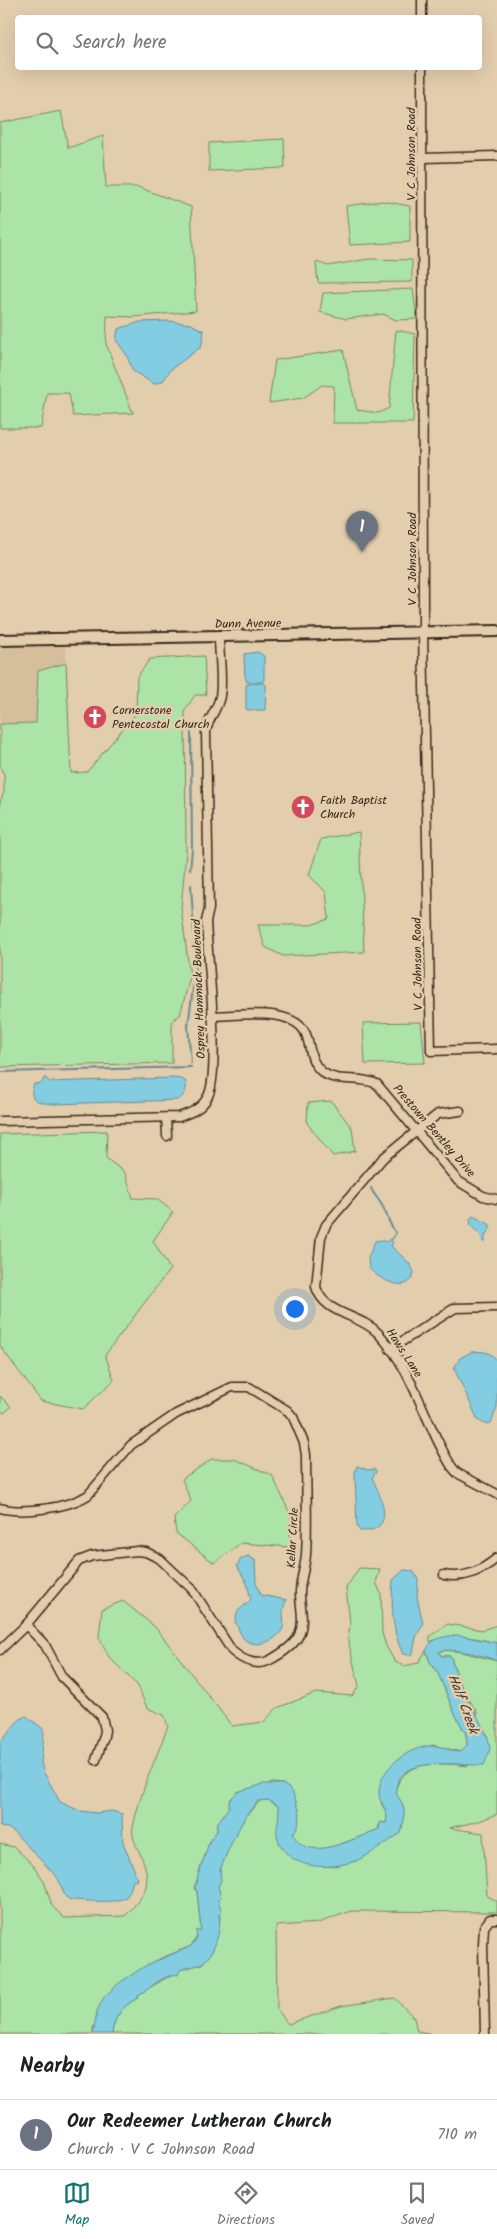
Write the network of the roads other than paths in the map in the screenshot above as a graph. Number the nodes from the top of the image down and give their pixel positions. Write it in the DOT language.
graph roads {
  1 [pos="422,0"];
  2 [pos="422,15"];
  3 [pos="422,70"];
  4 [pos="497,156"];
  5 [pos="423,158"];
  6 [pos="497,631"];
  7 [pos="423,632"];
  8 [pos="219,637"];
  9 [pos="0,640"];
  10 [pos="212,1016"];
  11 [pos="497,1049"];
  12 [pos="460,1111"];
  13 [pos="166,1118"];
  14 [pos="0,1121"];
  15 [pos="417,1131"];
  16 [pos="167,1136"];
  17 [pos="496,1198"];
  18 [pos="497,1307"];
  19 [pos="390,1349"];
  20 [pos="497,1494"];
  21 [pos="0,1508"];
  22 [pos="497,1558"];
  23 [pos="444,1575"];
  24 [pos="26,1625"];
  25 [pos="0,1650"];
  26 [pos="96,1760"];
  27 [pos="497,1920"];
  28 [pos="485,2034"];
  1 -- 2 [label="street"];
  3 -- 5 [label="street, V C Johnson Road"];
  4 -- 5 [label="street"];
  5 -- 7 [label="street, V C Johnson Road"];
  6 -- 7 [label="main road, Dunn Avenue"];
  7 -- 8 [label="main road, Dunn Avenue"];
  7 -- 11 [label="street, V C Johnson Road"];
  8 -- 9 [label="main road, Dunn Avenue"];
  8 -- 10 [label="street, Osprey Hammock Boulevard"];
  10 -- 13 [label="street, Osprey Hammock Boulevard"];
  10 -- 15 [label="street, Prestown Bentley Drive"];
  12 -- 15 [label="street, Haws Lane"];
  13 -- 14 [label="street, Osprey Hammock Boulevard"];
  13 -- 16 [label="street"];
  15 -- 17 [label="street, Prestown Bentley Drive"];
  15 -- 19 [label="street, Haws Lane"];
  18 -- 19 [label="street"];
  19 -- 20 [label="street, Haws Lane"];
  21 -- 24 [label="street, Kellar Circle"];
  22 -- 23 [label="street"];
  24 -- 25 [label="street, Kellar Circle"];
  24 -- 26 [label="street"];
  27 -- 28 [label="street"];
}
